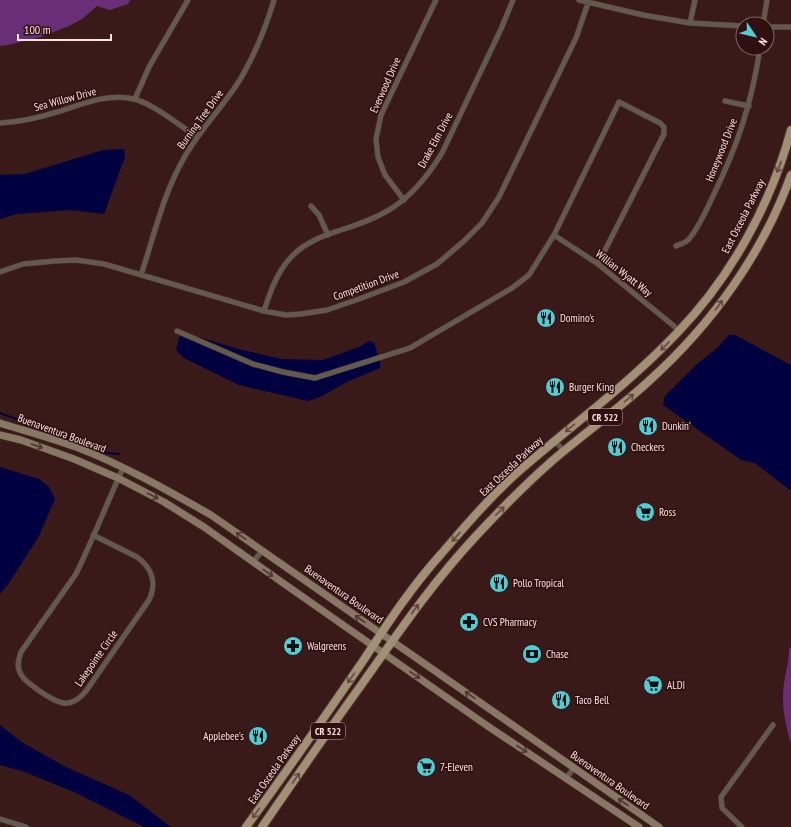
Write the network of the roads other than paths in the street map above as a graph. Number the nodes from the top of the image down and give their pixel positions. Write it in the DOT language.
graph roads {
  1 [pos="188,0"];
  2 [pos="274,0"];
  3 [pos="436,0"];
  4 [pos="513,0"];
  5 [pos="579,0"];
  6 [pos="695,0"];
  7 [pos="768,0"];
  8 [pos="588,3"];
  9 [pos="765,16"];
  10 [pos="690,23"];
  11 [pos="735,26"];
  12 [pos="775,27"];
  13 [pos="791,27"];
  14 [pos="759,56"];
  15 [pos="135,99"];
  16 [pos="725,101"];
  17 [pos="749,106"];
  18 [pos="0,123"];
  19 [pos="791,130"];
  20 [pos="197,137"];
  21 [pos="791,175"];
  22 [pos="404,200"];
  23 [pos="311,206"];
  24 [pos="328,235"];
  25 [pos="554,235"];
  26 [pos="676,246"];
  27 [pos="598,264"];
  28 [pos="0,272"];
  29 [pos="141,275"];
  30 [pos="264,311"];
  31 [pos="177,331"];
  32 [pos="680,331"];
  33 [pos="0,423"];
  34 [pos="0,435"];
  35 [pos="555,440"];
  36 [pos="564,451"];
  37 [pos="123,468"];
  38 [pos="118,478"];
  39 [pos="93,535"];
  40 [pos="262,551"];
  41 [pos="253,562"];
  42 [pos="381,633"];
  43 [pos="392,641"];
  44 [pos="373,646"];
  45 [pos="383,653"];
  46 [pos="774,725"];
  47 [pos="574,768"];
  48 [pos="566,778"];
  49 [pos="266,799"];
  50 [pos="274,810"];
  51 [pos="0,819"];
  52 [pos="657,826"];
  53 [pos="26,827"];
  54 [pos="246,827"];
  55 [pos="262,827"];
  56 [pos="639,827"];
  57 [pos="742,827"];
  1 -- 15 [label="street"];
  2 -- 20 [label="street, Burning Tree Drive"];
  3 -- 22 [label="street, Everwood Drive"];
  4 -- 22 [label="street, Drake Elm Drive"];
  5 -- 8 [label="street"];
  6 -- 10 [label="street"];
  7 -- 9 [label="street"];
  8 -- 10 [label="street"];
  8 -- 30 [label="street, Competition Drive"];
  10 -- 11 [label="street"];
  12 -- 13 [label="street"];
  14 -- 17 [label="street, Honeywood Drive"];
  15 -- 18 [label="street, Sea Willow Drive"];
  15 -- 20 [label="street, Sea Willow Drive"];
  16 -- 17 [label="street"];
  17 -- 26 [label="street, Honeywood Drive"];
  19 -- 32 [label="main road, East Osceola Parkway / CR 522, one-way"];
  20 -- 29 [label="street, Burning Tree Drive"];
  36 -- 21 [label="main road, East Osceola Parkway / CR 522, one-way"];
  22 -- 24 [label="street, Drake Elm Drive"];
  23 -- 24 [label="street"];
  24 -- 30 [label="street, Drake Elm Drive"];
  25 -- 27 [label="street, Willian Wyatt Way"];
  25 -- 27 [label="street"];
  25 -- 31 [label="street"];
  27 -- 32 [label="street, Willian Wyatt Way"];
  28 -- 29 [label="street, Competition Drive"];
  29 -- 30 [label="street, Competition Drive"];
  32 -- 35 [label="main road, East Osceola Parkway / CR 522, one-way"];
  33 -- 37 [label="main road, Buenaventura Boulevard"];
  34 -- 38 [label="main road, Buenaventura Boulevard, one-way"];
  35 -- 36 [label="street"];
  35 -- 42 [label="main road, East Osceola Parkway / CR 522, one-way"];
  43 -- 36 [label="main road, East Osceola Parkway / CR 522, one-way"];
  37 -- 38 [label="street, Lakepointe Circle"];
  40 -- 37 [label="main road, Buenaventura Boulevard, one-way"];
  38 -- 39 [label="street, Lakepointe Circle"];
  38 -- 41 [label="main road, Buenaventura Boulevard, one-way"];
  39 -- 39 [label="street, Lakepointe Circle"];
  40 -- 41 [label="street"];
  42 -- 40 [label="main road, Buenaventura Boulevard, one-way"];
  41 -- 44 [label="main road, Buenaventura Boulevard, one-way"];
  42 -- 43 [label="main road, Buenaventura Boulevard"];
  42 -- 44 [label="main road, East Osceola Parkway / CR 522"];
  43 -- 45 [label="main road, East Osceola Parkway / CR 522"];
  47 -- 43 [label="main road, Buenaventura Boulevard, one-way"];
  44 -- 45 [label="main road, Buenaventura Boulevard"];
  44 -- 49 [label="main road, East Osceola Parkway / CR 522, one-way"];
  45 -- 48 [label="main road, Buenaventura Boulevard, one-way"];
  50 -- 45 [label="main road, East Osceola Parkway / CR 522, one-way"];
  46 -- 57 [label="street"];
  47 -- 48 [label="street"];
  52 -- 47 [label="main road, Buenaventura Boulevard, one-way"];
  48 -- 56 [label="main road, Buenaventura Boulevard"];
  49 -- 50 [label="street"];
  49 -- 54 [label="main road, East Osceola Parkway / CR 522, one-way"];
  50 -- 55 [label="main road, East Osceola Parkway / CR 522"];
  51 -- 53 [label="street"];
}
